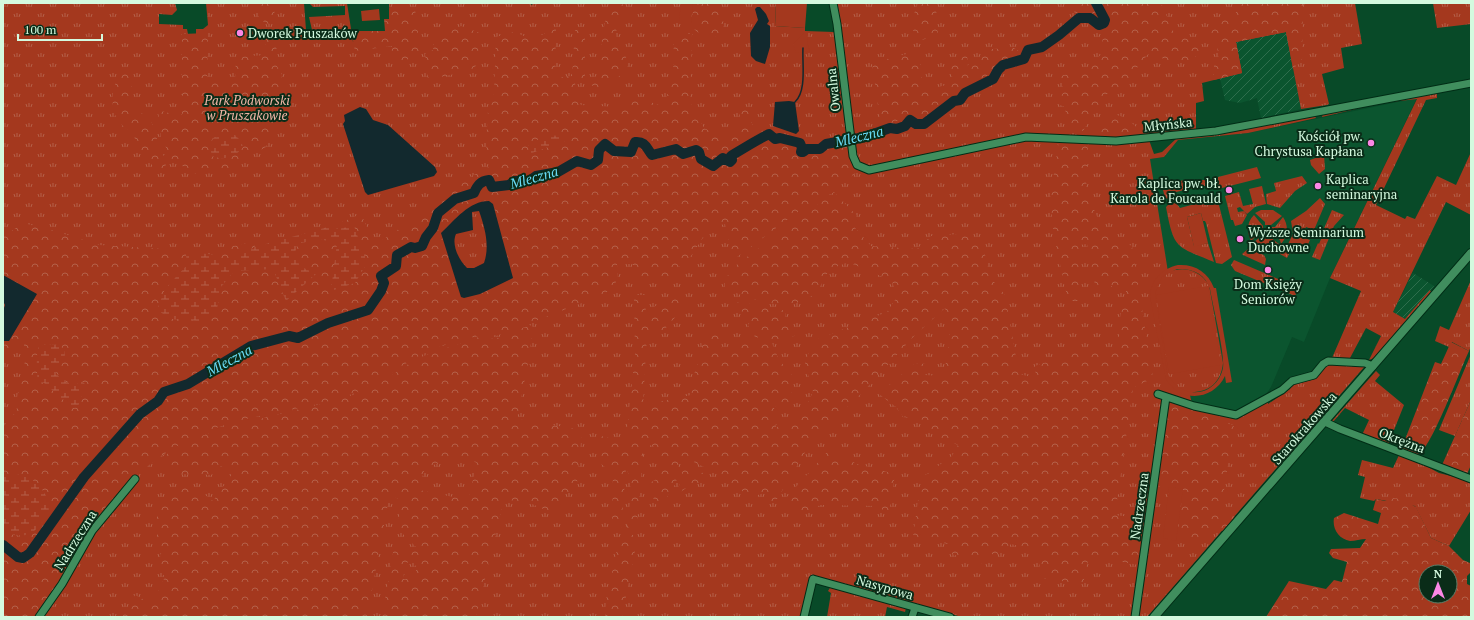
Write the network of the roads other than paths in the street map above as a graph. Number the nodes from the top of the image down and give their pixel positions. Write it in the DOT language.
graph roads {
  1 [pos="833,3"];
  2 [pos="1471,83"];
  3 [pos="866,169"];
  4 [pos="1471,253"];
  5 [pos="1373,366"];
  6 [pos="1158,394"];
  7 [pos="1166,397"];
  8 [pos="1325,422"];
  9 [pos="135,479"];
  10 [pos="1471,479"];
  11 [pos="915,608"];
  12 [pos="1157,616"];
  13 [pos="39,617"];
  14 [pos="804,617"];
  15 [pos="912,617"];
  16 [pos="950,617"];
  17 [pos="1135,617"];
  1 -- 3 [label="street, Owalna"];
  2 -- 3 [label="street, Młyńska"];
  4 -- 5 [label="street, Starokrakowska"];
  5 -- 7 [label="street"];
  5 -- 8 [label="street, Starokrakowska"];
  6 -- 7 [label="street"];
  7 -- 17 [label="street, Nadrzeczna"];
  8 -- 10 [label="street, Okrężna"];
  8 -- 12 [label="street, Starokrakowska"];
  9 -- 13 [label="street, Nadrzeczna"];
  11 -- 14 [label="street, Nasypowa"];
  11 -- 15 [label="street"];
  11 -- 16 [label="street, Nasypowa"];
}
